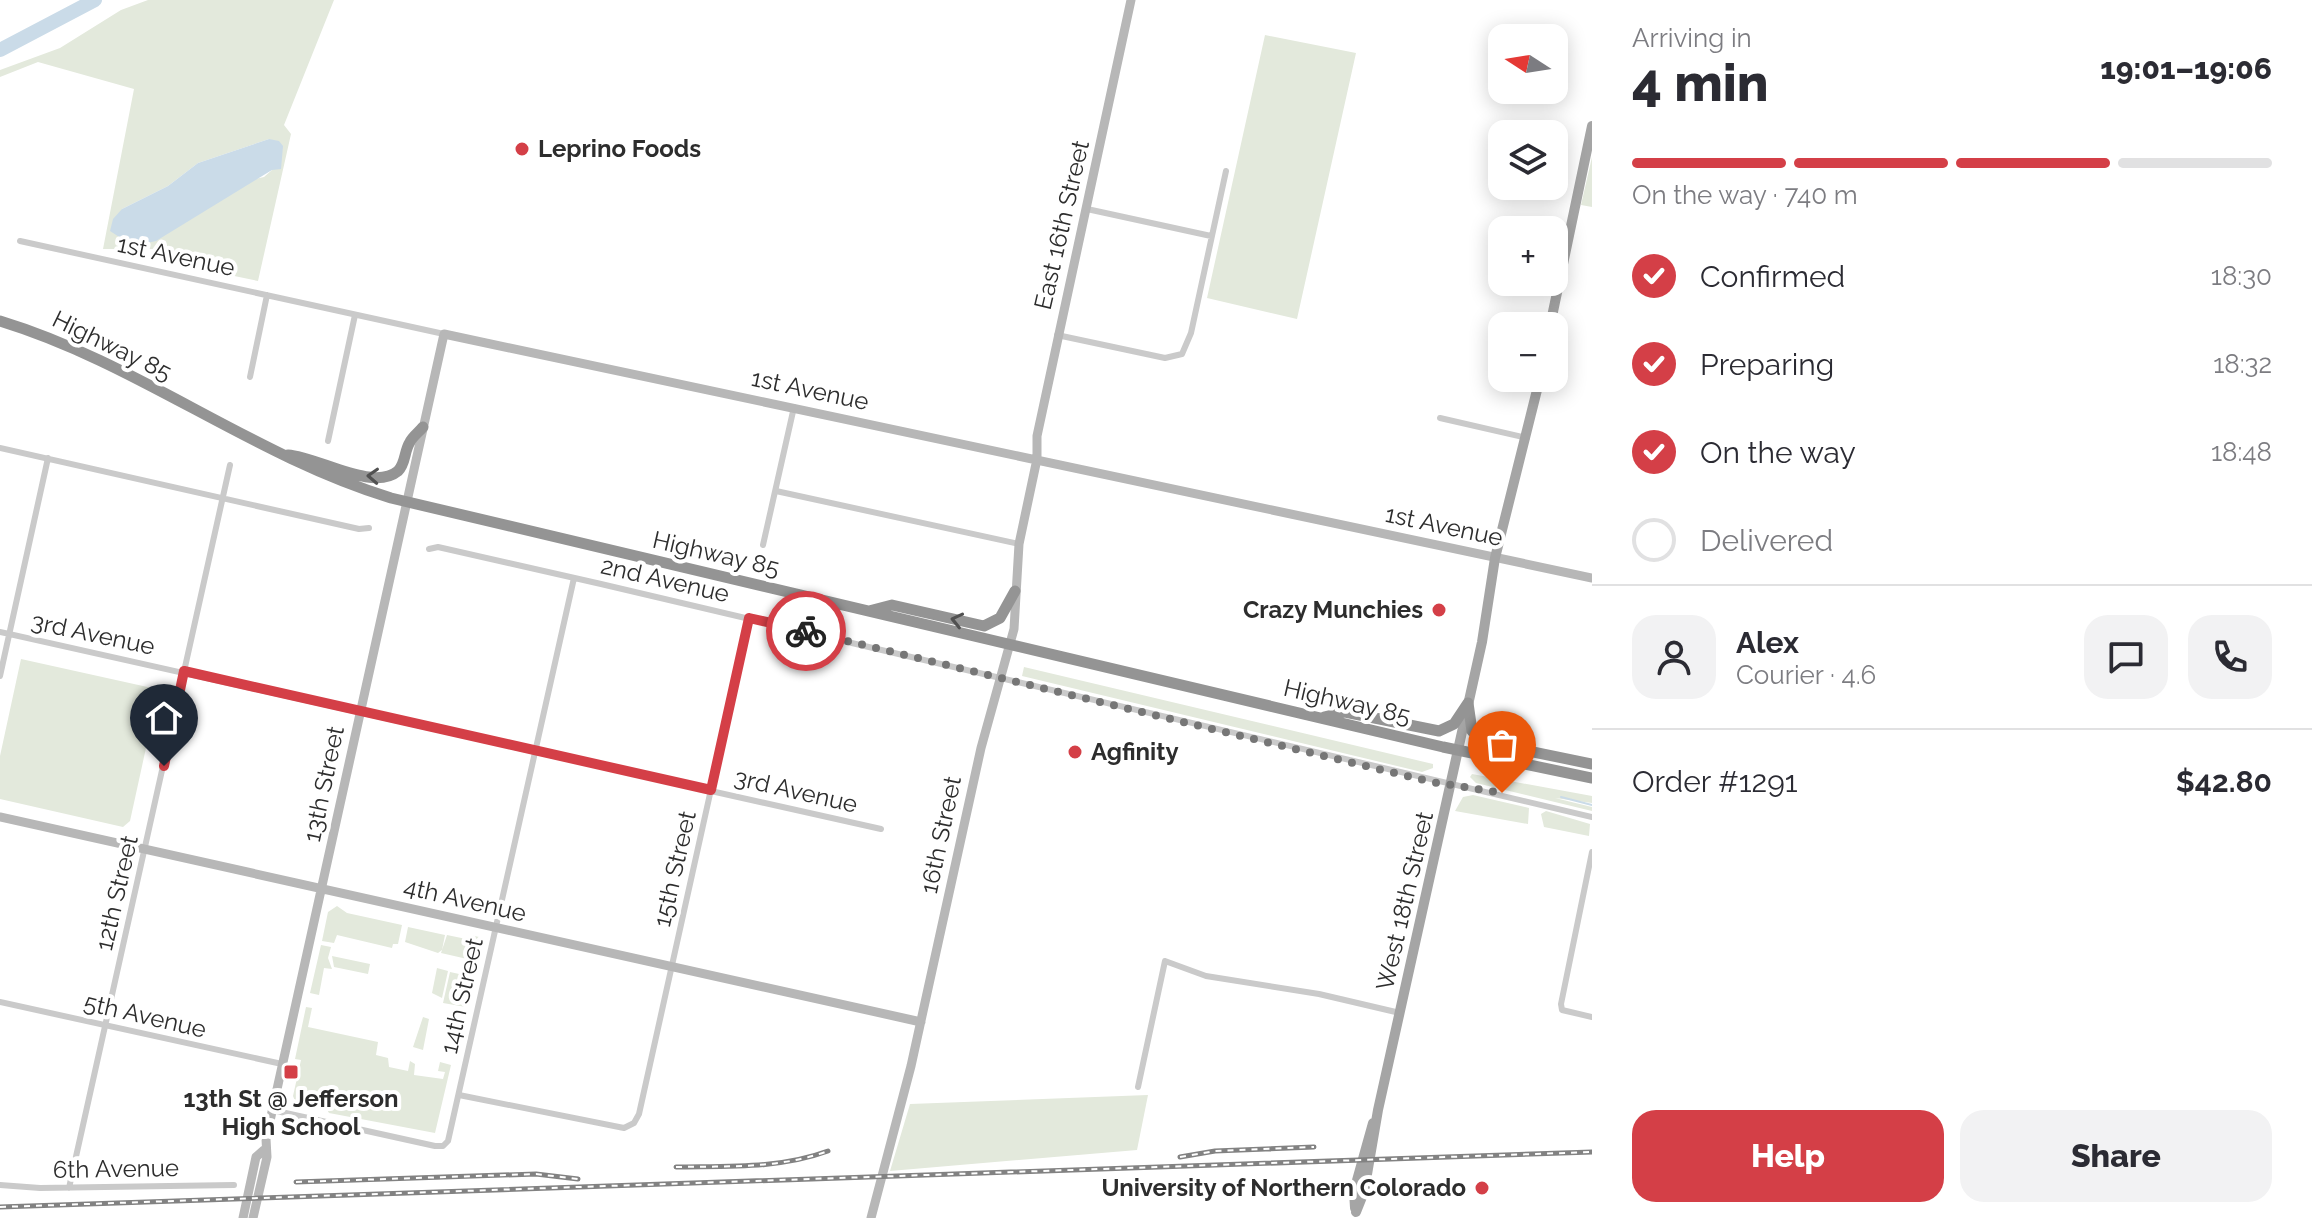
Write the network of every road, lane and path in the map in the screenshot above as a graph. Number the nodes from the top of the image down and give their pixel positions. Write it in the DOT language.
graph roads {
  1 [pos="1131,0"];
  2 [pos="1592,126"];
  3 [pos="1226,171"];
  4 [pos="1087,209"];
  5 [pos="1211,236"];
  6 [pos="20,241"];
  7 [pos="267,295"];
  8 [pos="1553,312"];
  9 [pos="355,315"];
  10 [pos="0,321"];
  11 [pos="444,334"];
  12 [pos="1057,335"];
  13 [pos="250,377"];
  14 [pos="1537,392"];
  15 [pos="794,407"];
  16 [pos="1440,418"];
  17 [pos="423,427"];
  18 [pos="1527,438"];
  19 [pos="328,441"];
  20 [pos="0,448"];
  21 [pos="279,455"];
  22 [pos="48,458"];
  23 [pos="1037,459"];
  24 [pos="230,465"];
  25 [pos="776,491"];
  26 [pos="223,498"];
  27 [pos="406,502"];
  28 [pos="369,528"];
  29 [pos="1019,544"];
  30 [pos="763,545"];
  31 [pos="429,549"];
  32 [pos="1495,558"];
  33 [pos="574,578"];
  34 [pos="1592,578"];
  35 [pos="1015,591"];
  36 [pos="867,612"];
  37 [pos="749,618"];
  38 [pos="0,632"];
  39 [pos="10,634"];
  40 [pos="1011,646"];
  41 [pos="184,671"];
  42 [pos="0,676"];
  43 [pos="1002,677"];
  44 [pos="1468,703"];
  45 [pos="360,711"];
  46 [pos="1321,718"];
  47 [pos="1457,750"];
  48 [pos="536,751"];
  49 [pos="1592,764"];
  50 [pos="1592,778"];
  51 [pos="1451,785"];
  52 [pos="711,790"];
  53 [pos="0,817"];
  54 [pos="1592,817"];
  55 [pos="881,829"];
  56 [pos="145,850"];
  57 [pos="1592,852"];
  58 [pos="321,890"];
  59 [pos="496,928"];
  60 [pos="671,967"];
  61 [pos="0,1002"];
  62 [pos="1400,1013"];
  63 [pos="1592,1017"];
  64 [pos="921,1022"];
  65 [pos="106,1025"];
  66 [pos="282,1064"];
  67 [pos="1138,1087"];
  68 [pos="459,1095"];
  69 [pos="272,1110"];
  70 [pos="264,1150"];
  71 [pos="0,1185"];
  72 [pos="234,1185"];
  73 [pos="69,1188"];
  74 [pos="1356,1215"];
  75 [pos="243,1218"];
  76 [pos="253,1218"];
  77 [pos="871,1218"];
  1 -- 4 [label="street, East 16th Street"];
  2 -- 8 [label="main road"];
  3 -- 5 [label="street"];
  4 -- 5 [label="street"];
  4 -- 12 [label="street, East 16th Street"];
  5 -- 12 [label="street"];
  6 -- 7 [label="street, 1st Avenue"];
  7 -- 9 [label="street, 1st Avenue"];
  7 -- 13 [label="street"];
  9 -- 11 [label="street, 1st Avenue"];
  9 -- 19 [label="street"];
  10 -- 21 [label="highway, Highway 85"];
  11 -- 15 [label="street, 1st Avenue"];
  11 -- 17 [label="street, 13th Street"];
  12 -- 23 [label="street, East 16th Street"];
  14 -- 18 [label="main road, West 18th Street"];
  15 -- 23 [label="street, 1st Avenue"];
  15 -- 25 [label="street"];
  16 -- 18 [label="street"];
  17 -- 21 [label="highway, one-way"];
  17 -- 27 [label="street, 13th Street"];
  18 -- 32 [label="main road, West 18th Street"];
  20 -- 22 [label="street"];
  21 -- 27 [label="highway, Highway 85"];
  22 -- 26 [label="street"];
  22 -- 39 [label="street"];
  23 -- 29 [label="street, 16th Street"];
  23 -- 32 [label="street, 1st Avenue"];
  24 -- 26 [label="street, 12th Street"];
  25 -- 29 [label="street"];
  25 -- 30 [label="street"];
  26 -- 28 [label="street"];
  26 -- 41 [label="street, 12th Street"];
  27 -- 36 [label="highway, Highway 85"];
  27 -- 45 [label="street, 13th Street"];
  29 -- 35 [label="street, 16th Street"];
  31 -- 33 [label="street, 2nd Avenue"];
  32 -- 34 [label="street, 1st Avenue"];
  32 -- 44 [label="main road, West 18th Street"];
  33 -- 37 [label="street, 2nd Avenue"];
  33 -- 48 [label="street, 14th Street"];
  35 -- 36 [label="highway, one-way"];
  35 -- 40 [label="street, 16th Street"];
  36 -- 40 [label="highway, Highway 85"];
  37 -- 43 [label="street, 2nd Avenue"];
  37 -- 52 [label="street, 15th Street"];
  38 -- 39 [label="street, 3rd Avenue"];
  39 -- 41 [label="street, 3rd Avenue"];
  39 -- 42 [label="street"];
  40 -- 43 [label="street, 16th Street"];
  40 -- 46 [label="highway, Highway 85"];
  41 -- 45 [label="street, 3rd Avenue"];
  41 -- 56 [label="street, 12th Street"];
  43 -- 51 [label="street, 2nd Avenue"];
  43 -- 64 [label="street, 16th Street"];
  44 -- 46 [label="highway"];
  44 -- 47 [label="main road, West 18th Street"];
  44 -- 49 [label="highway"];
  45 -- 48 [label="street, 3rd Avenue"];
  45 -- 58 [label="street, 13th Street"];
  46 -- 47 [label="highway, Highway 85"];
  47 -- 50 [label="highway, Highway 85"];
  47 -- 51 [label="main road, West 18th Street"];
  48 -- 52 [label="street, 3rd Avenue"];
  48 -- 59 [label="street, 14th Street"];
  51 -- 54 [label="street, 2nd Avenue"];
  51 -- 62 [label="main road, West 18th Street"];
  52 -- 55 [label="street, 3rd Avenue"];
  52 -- 60 [label="street, 15th Street"];
  53 -- 56 [label="street, 4th Avenue"];
  56 -- 58 [label="street, 4th Avenue"];
  56 -- 65 [label="street, 12th Street"];
  57 -- 63 [label="street"];
  58 -- 59 [label="street, 4th Avenue"];
  58 -- 66 [label="street, 13th Street"];
  59 -- 60 [label="street, 4th Avenue"];
  59 -- 68 [label="street, 14th Street"];
  60 -- 64 [label="street, 4th Avenue"];
  60 -- 68 [label="street, 15th Street"];
  61 -- 65 [label="street, 5th Avenue"];
  62 -- 67 [label="street"];
  62 -- 74 [label="main road, West 18th Street"];
  64 -- 77 [label="street, 16th Street"];
  65 -- 66 [label="street, 5th Avenue"];
  65 -- 73 [label="street, 12th Street"];
  66 -- 69 [label="street, 13th Street"];
  68 -- 69 [label="street, 14th Street"];
  69 -- 70 [label="street, 13th Street"];
  70 -- 75 [label="street, 13th Street"];
  70 -- 76 [label="street, 13th Street"];
  71 -- 73 [label="street, 6th Avenue"];
  72 -- 73 [label="street, 6th Avenue"];
}
